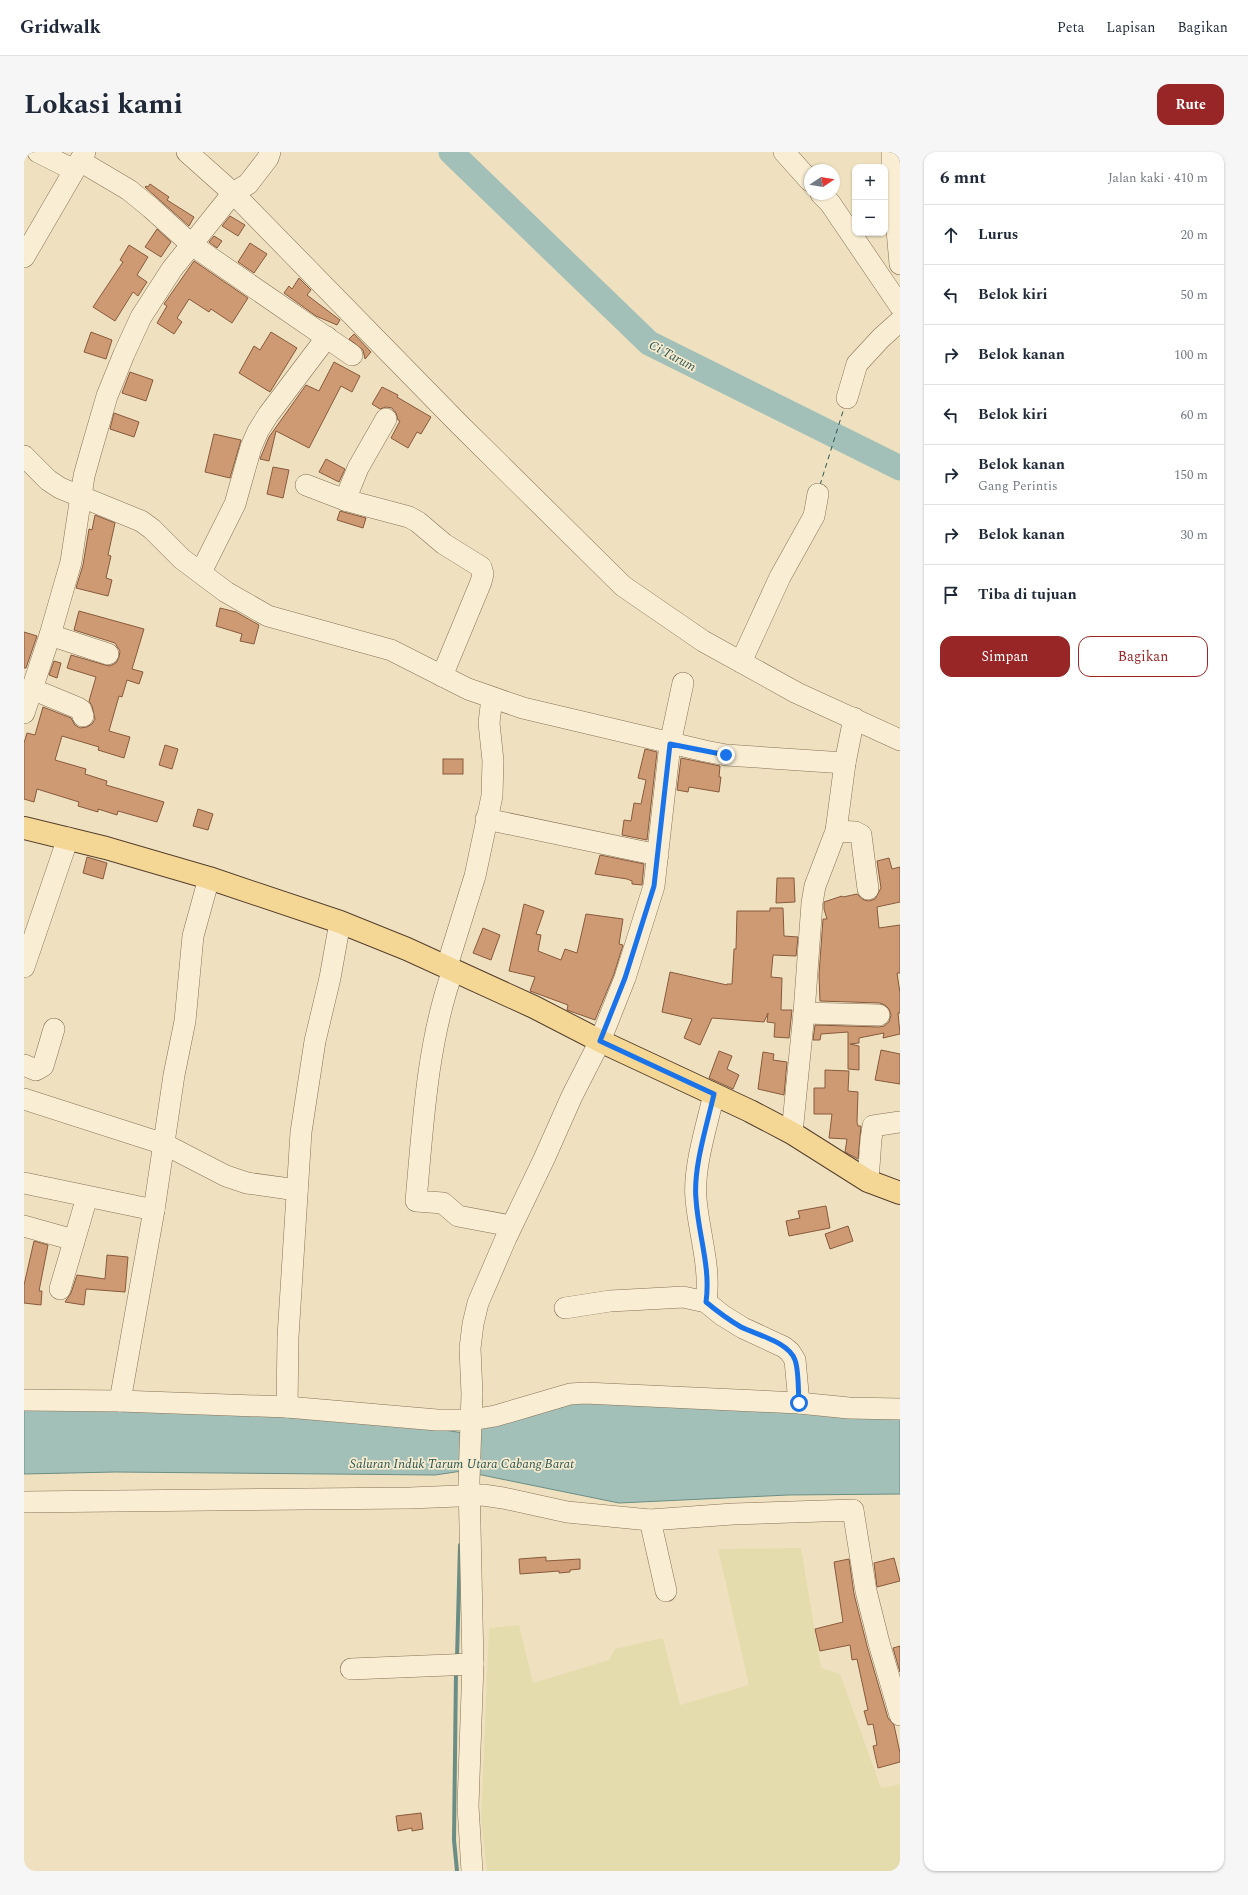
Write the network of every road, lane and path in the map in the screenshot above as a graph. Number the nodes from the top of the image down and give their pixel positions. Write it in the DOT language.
graph roads {
  1 [pos="38,152"];
  2 [pos="187,152"];
  3 [pos="270,152"];
  4 [pos="784,152"];
  5 [pos="892,152"];
  6 [pos="80,161"];
  7 [pos="804,174"];
  8 [pos="233,193"];
  9 [pos="827,200"];
  10 [pos="192,245"];
  11 [pos="24,257"];
  12 [pos="900,264"];
  13 [pos="900,306"];
  14 [pos="900,321"];
  15 [pos="327,337"];
  16 [pos="352,355"];
  17 [pos="847,398"];
  18 [pos="386,419"];
  19 [pos="24,456"];
  20 [pos="306,485"];
  21 [pos="818,494"];
  22 [pos="81,498"];
  23 [pos="345,500"];
  24 [pos="200,572"];
  25 [pos="50,635"];
  26 [pos="108,654"];
  27 [pos="741,662"];
  28 [pos="442,676"];
  29 [pos="683,683"];
  30 [pos="32,689"];
  31 [pos="492,698"];
  32 [pos="24,713"];
  33 [pos="83,716"];
  34 [pos="854,718"];
  35 [pos="900,740"];
  36 [pos="670,744"];
  37 [pos="845,763"];
  38 [pos="486,819"];
  39 [pos="24,828"];
  40 [pos="836,831"];
  41 [pos="68,838"];
  42 [pos="658,855"];
  43 [pos="209,878"];
  44 [pos="868,889"];
  45 [pos="340,922"];
  46 [pos="24,967"];
  47 [pos="450,968"];
  48 [pos="804,1013"];
  49 [pos="879,1014"];
  50 [pos="54,1029"];
  51 [pos="600,1041"];
  52 [pos="24,1065"];
  53 [pos="714,1094"];
  54 [pos="24,1099"];
  55 [pos="900,1122"];
  56 [pos="792,1133"];
  57 [pos="164,1144"];
  58 [pos="868,1180"];
  59 [pos="24,1183"];
  60 [pos="297,1190"];
  61 [pos="900,1193"];
  62 [pos="87,1197"];
  63 [pos="154,1210"];
  64 [pos="24,1226"];
  65 [pos="511,1226"];
  66 [pos="74,1240"];
  67 [pos="60,1289"];
  68 [pos="706,1302"];
  69 [pos="565,1308"];
  70 [pos="24,1400"];
  71 [pos="120,1400"];
  72 [pos="799,1403"];
  73 [pos="287,1407"];
  74 [pos="900,1409"];
  75 [pos="470,1427"];
  76 [pos="469,1488"];
  77 [pos="24,1502"];
  78 [pos="650,1520"];
  79 [pos="666,1591"];
  80 [pos="461,1664"];
  81 [pos="351,1669"];
  82 [pos="900,1715"];
  83 [pos="472,1871"];
  1 -- 6 [label="street"];
  2 -- 8 [label="street"];
  3 -- 8 [label="street"];
  4 -- 7 [label="street"];
  5 -- 12 [label="street"];
  6 -- 10 [label="street"];
  6 -- 11 [label="street"];
  8 -- 10 [label="street"];
  8 -- 27 [label="street"];
  9 -- 13 [label="street"];
  10 -- 15 [label="street"];
  10 -- 22 [label="street"];
  14 -- 17 [label="street"];
  15 -- 16 [label="street"];
  15 -- 24 [label="street"];
  18 -- 23 [label="street"];
  19 -- 22 [label="street"];
  20 -- 23 [label="street"];
  21 -- 27 [label="street"];
  22 -- 24 [label="street"];
  22 -- 25 [label="street"];
  23 -- 28 [label="street"];
  24 -- 28 [label="street"];
  25 -- 26 [label="street"];
  25 -- 30 [label="street"];
  27 -- 34 [label="street"];
  28 -- 31 [label="street"];
  29 -- 36 [label="street"];
  30 -- 32 [label="street"];
  30 -- 33 [label="street"];
  31 -- 36 [label="street"];
  31 -- 38 [label="street"];
  34 -- 35 [label="street"];
  34 -- 37 [label="street"];
  36 -- 37 [label="street"];
  36 -- 42 [label="street"];
  37 -- 40 [label="street"];
  38 -- 42 [label="street"];
  38 -- 47 [label="street"];
  39 -- 41 [label="main road"];
  40 -- 44 [label="street"];
  40 -- 48 [label="street"];
  41 -- 43 [label="main road"];
  41 -- 46 [label="street"];
  42 -- 51 [label="street"];
  43 -- 45 [label="main road"];
  43 -- 57 [label="street"];
  45 -- 47 [label="main road"];
  45 -- 60 [label="street"];
  47 -- 51 [label="main road"];
  47 -- 65 [label="street"];
  48 -- 49 [label="street"];
  48 -- 56 [label="street"];
  50 -- 52 [label="street"];
  51 -- 53 [label="main road"];
  51 -- 65 [label="street"];
  53 -- 56 [label="main road"];
  53 -- 68 [label="street"];
  54 -- 57 [label="street"];
  55 -- 58 [label="street"];
  56 -- 58 [label="main road"];
  57 -- 60 [label="street"];
  57 -- 63 [label="street"];
  58 -- 61 [label="main road"];
  59 -- 62 [label="street"];
  60 -- 73 [label="street"];
  62 -- 63 [label="street"];
  62 -- 66 [label="street"];
  63 -- 71 [label="street"];
  64 -- 66 [label="street"];
  65 -- 75 [label="street"];
  66 -- 67 [label="street"];
  68 -- 69 [label="street"];
  68 -- 72 [label="street"];
  70 -- 71 [label="street"];
  71 -- 73 [label="street"];
  72 -- 74 [label="street"];
  72 -- 75 [label="street"];
  73 -- 75 [label="street"];
  75 -- 76 [label="street"];
  76 -- 77 [label="street"];
  76 -- 78 [label="street"];
  76 -- 80 [label="street"];
  78 -- 79 [label="street"];
  78 -- 82 [label="street"];
  80 -- 81 [label="street"];
  80 -- 83 [label="street"];
}
